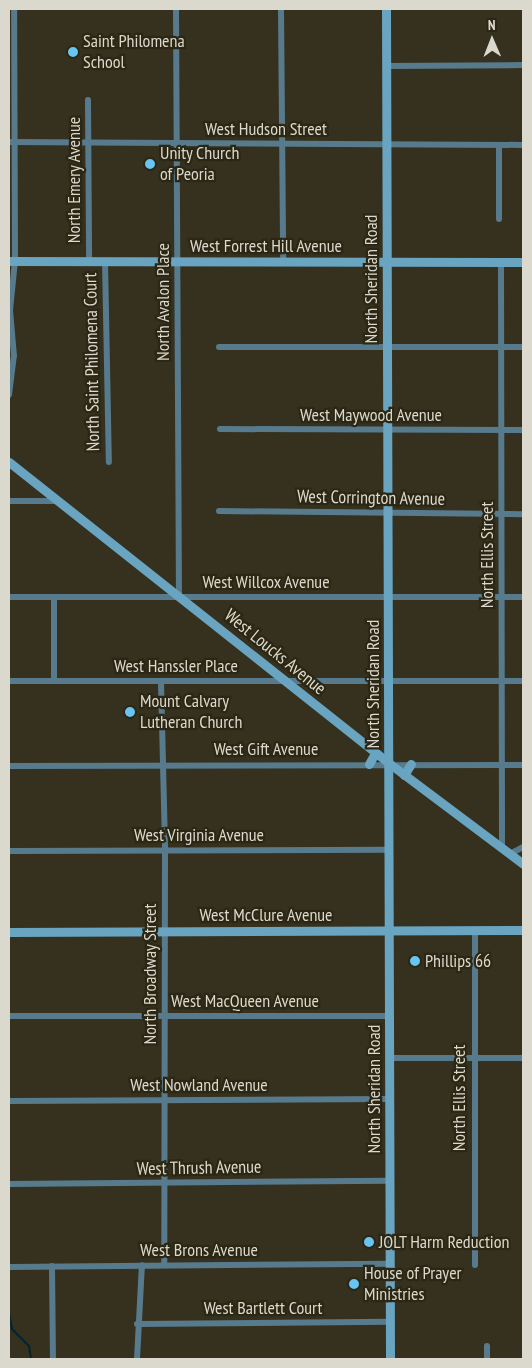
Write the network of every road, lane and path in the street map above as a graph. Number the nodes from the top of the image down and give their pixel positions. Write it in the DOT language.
graph roads {
  1 [pos="14,9"];
  2 [pos="176,9"];
  3 [pos="281,9"];
  4 [pos="386,9"];
  5 [pos="523,65"];
  6 [pos="386,66"];
  7 [pos="88,100"];
  8 [pos="12,142"];
  9 [pos="89,143"];
  10 [pos="177,144"];
  11 [pos="282,144"];
  12 [pos="387,145"];
  13 [pos="499,145"];
  14 [pos="523,145"];
  15 [pos="499,219"];
  16 [pos="12,261"];
  17 [pos="89,261"];
  18 [pos="105,261"];
  19 [pos="283,261"];
  20 [pos="178,262"];
  21 [pos="501,262"];
  22 [pos="523,262"];
  23 [pos="387,263"];
  24 [pos="219,347"];
  25 [pos="501,347"];
  26 [pos="523,347"];
  27 [pos="388,348"];
  28 [pos="9,395"];
  29 [pos="220,430"];
  30 [pos="388,430"];
  31 [pos="502,430"];
  32 [pos="523,430"];
  33 [pos="9,462"];
  34 [pos="108,462"];
  35 [pos="9,501"];
  36 [pos="58,501"];
  37 [pos="219,511"];
  38 [pos="389,514"];
  39 [pos="502,514"];
  40 [pos="523,514"];
  41 [pos="180,596"];
  42 [pos="9,597"];
  43 [pos="54,597"];
  44 [pos="502,597"];
  45 [pos="523,597"];
  46 [pos="389,598"];
  47 [pos="9,681"];
  48 [pos="54,681"];
  49 [pos="286,681"];
  50 [pos="390,681"];
  51 [pos="502,681"];
  52 [pos="523,681"];
  53 [pos="161,682"];
  54 [pos="375,753"];
  55 [pos="163,764"];
  56 [pos="369,764"];
  57 [pos="390,764"];
  58 [pos="412,764"];
  59 [pos="502,765"];
  60 [pos="523,765"];
  61 [pos="9,766"];
  62 [pos="404,775"];
  63 [pos="502,848"];
  64 [pos="523,848"];
  65 [pos="9,850"];
  66 [pos="165,850"];
  67 [pos="390,850"];
  68 [pos="510,854"];
  69 [pos="523,864"];
  70 [pos="523,930"];
  71 [pos="391,931"];
  72 [pos="475,931"];
  73 [pos="9,932"];
  74 [pos="165,932"];
  75 [pos="9,1016"];
  76 [pos="165,1016"];
  77 [pos="390,1016"];
  78 [pos="390,1058"];
  79 [pos="474,1058"];
  80 [pos="523,1058"];
  81 [pos="390,1099"];
  82 [pos="165,1100"];
  83 [pos="9,1101"];
  84 [pos="390,1181"];
  85 [pos="165,1183"];
  86 [pos="9,1184"];
  87 [pos="390,1264"];
  88 [pos="164,1265"];
  89 [pos="474,1265"];
  90 [pos="52,1266"];
  91 [pos="142,1266"];
  92 [pos="9,1267"];
  93 [pos="390,1322"];
  94 [pos="137,1324"];
  95 [pos="487,1346"];
  96 [pos="53,1359"];
  97 [pos="137,1359"];
  98 [pos="390,1359"];
  99 [pos="487,1359"];
  1 -- 8 [label="street"];
  2 -- 10 [label="street, North Avalon Place"];
  3 -- 11 [label="street"];
  4 -- 6 [label="main road, North Sheridan Road"];
  5 -- 6 [label="street"];
  6 -- 12 [label="main road, North Sheridan Road"];
  7 -- 9 [label="street, North Emery Avenue"];
  8 -- 9 [label="street, West Hudson Street"];
  8 -- 16 [label="street"];
  9 -- 10 [label="street, West Hudson Street"];
  9 -- 17 [label="street, North Emery Avenue"];
  10 -- 11 [label="street, West Hudson Street"];
  10 -- 20 [label="street, North Avalon Place"];
  11 -- 12 [label="street, West Hudson Street"];
  11 -- 19 [label="street"];
  12 -- 13 [label="street, West Hudson Street"];
  12 -- 23 [label="main road, North Sheridan Road"];
  13 -- 14 [label="street, West Hudson Street"];
  13 -- 15 [label="street"];
  16 -- 17 [label="main road, West Forrest Hill Avenue"];
  16 -- 28 [label="street"];
  17 -- 18 [label="main road, West Forrest Hill Avenue"];
  18 -- 20 [label="main road, West Forrest Hill Avenue"];
  18 -- 34 [label="street, North Saint Philomena Court"];
  19 -- 20 [label="main road, West Forrest Hill Avenue"];
  19 -- 23 [label="main road, West Forrest Hill Avenue"];
  20 -- 41 [label="street, North Avalon Place"];
  21 -- 22 [label="main road, West Forrest Hill Avenue"];
  21 -- 23 [label="main road, West Forrest Hill Avenue"];
  21 -- 25 [label="street, North Ellis Street"];
  23 -- 27 [label="main road, North Sheridan Road"];
  24 -- 27 [label="street"];
  25 -- 26 [label="street"];
  25 -- 27 [label="street"];
  25 -- 31 [label="street, North Ellis Street"];
  27 -- 30 [label="main road, North Sheridan Road"];
  29 -- 30 [label="street, West Maywood Avenue"];
  30 -- 31 [label="street, West Maywood Avenue"];
  30 -- 38 [label="main road, North Sheridan Road"];
  31 -- 32 [label="street, West Maywood Avenue"];
  31 -- 39 [label="street, North Ellis Street"];
  33 -- 36 [label="main road, West Loucks Avenue"];
  35 -- 36 [label="street"];
  36 -- 41 [label="main road, West Loucks Avenue"];
  37 -- 38 [label="street, West Corrington Avenue"];
  38 -- 39 [label="street, West Corrington Avenue"];
  38 -- 46 [label="main road, North Sheridan Road"];
  39 -- 40 [label="street, West Corrington Avenue"];
  39 -- 44 [label="street, North Ellis Street"];
  41 -- 43 [label="street, West Willcox Avenue"];
  41 -- 46 [label="street, West Willcox Avenue"];
  41 -- 49 [label="main road, West Loucks Avenue"];
  42 -- 43 [label="street, West Willcox Avenue"];
  43 -- 48 [label="street"];
  44 -- 45 [label="street, West Willcox Avenue"];
  44 -- 46 [label="street, West Willcox Avenue"];
  44 -- 51 [label="street, North Ellis Street"];
  46 -- 50 [label="main road, North Sheridan Road"];
  47 -- 48 [label="street, West Hanssler Place"];
  48 -- 53 [label="street, West Hanssler Place"];
  49 -- 50 [label="street, West Hanssler Place"];
  49 -- 53 [label="street, West Hanssler Place"];
  49 -- 54 [label="main road, West Loucks Avenue"];
  50 -- 51 [label="street, West Hanssler Place"];
  50 -- 57 [label="main road, North Sheridan Road"];
  51 -- 52 [label="street, West Hanssler Place"];
  51 -- 59 [label="street, North Ellis Street"];
  53 -- 55 [label="street, North Broadway Street"];
  54 -- 56 [label="main road"];
  54 -- 57 [label="main road, West Loucks Avenue"];
  55 -- 56 [label="street, West Gift Avenue"];
  55 -- 61 [label="street, West Gift Avenue"];
  55 -- 66 [label="street, North Broadway Street"];
  56 -- 57 [label="street, West Gift Avenue"];
  57 -- 58 [label="street, West Gift Avenue"];
  57 -- 62 [label="main road, West Loucks Avenue"];
  57 -- 67 [label="main road, North Sheridan Road"];
  58 -- 59 [label="street, West Gift Avenue"];
  58 -- 62 [label="main road"];
  59 -- 60 [label="street, West Gift Avenue"];
  59 -- 63 [label="street, North Ellis Street"];
  62 -- 63 [label="main road, West Loucks Avenue"];
  63 -- 68 [label="main road, West Loucks Avenue"];
  64 -- 68 [label="street"];
  65 -- 66 [label="street, West Virginia Avenue"];
  66 -- 67 [label="street, West Virginia Avenue"];
  66 -- 74 [label="street, North Broadway Street"];
  67 -- 71 [label="main road, North Sheridan Road"];
  68 -- 69 [label="main road, West Loucks Avenue"];
  70 -- 72 [label="main road, West McClure Avenue"];
  71 -- 72 [label="main road, West McClure Avenue"];
  71 -- 74 [label="main road, West McClure Avenue"];
  71 -- 77 [label="main road, North Sheridan Road"];
  72 -- 79 [label="street, North Ellis Street"];
  73 -- 74 [label="main road, West McClure Avenue"];
  74 -- 76 [label="street, North Broadway Street"];
  75 -- 76 [label="street, West MacQueen Avenue"];
  76 -- 77 [label="street, West MacQueen Avenue"];
  76 -- 82 [label="street, North Broadway Street"];
  77 -- 78 [label="main road, North Sheridan Road"];
  78 -- 79 [label="street"];
  78 -- 81 [label="main road, North Sheridan Road"];
  79 -- 80 [label="street"];
  79 -- 89 [label="street, North Ellis Street"];
  81 -- 82 [label="street, West Nowland Avenue"];
  81 -- 84 [label="main road, North Sheridan Road"];
  82 -- 83 [label="street, West Nowland Avenue"];
  82 -- 85 [label="street, North Broadway Street"];
  84 -- 85 [label="street, West Thrush Avenue"];
  84 -- 87 [label="main road, North Sheridan Road"];
  85 -- 86 [label="street, West Thrush Avenue"];
  85 -- 88 [label="street, North Broadway Street"];
  87 -- 88 [label="street, West Brons Avenue"];
  87 -- 93 [label="main road, North Sheridan Road"];
  88 -- 91 [label="street, West Brons Avenue"];
  90 -- 91 [label="street, West Brons Avenue"];
  90 -- 92 [label="street, West Brons Avenue"];
  90 -- 96 [label="street"];
  91 -- 94 [label="street"];
  93 -- 94 [label="street, West Bartlett Court"];
  93 -- 98 [label="main road, North Sheridan Road"];
  94 -- 97 [label="street"];
  95 -- 99 [label="street"];
}
